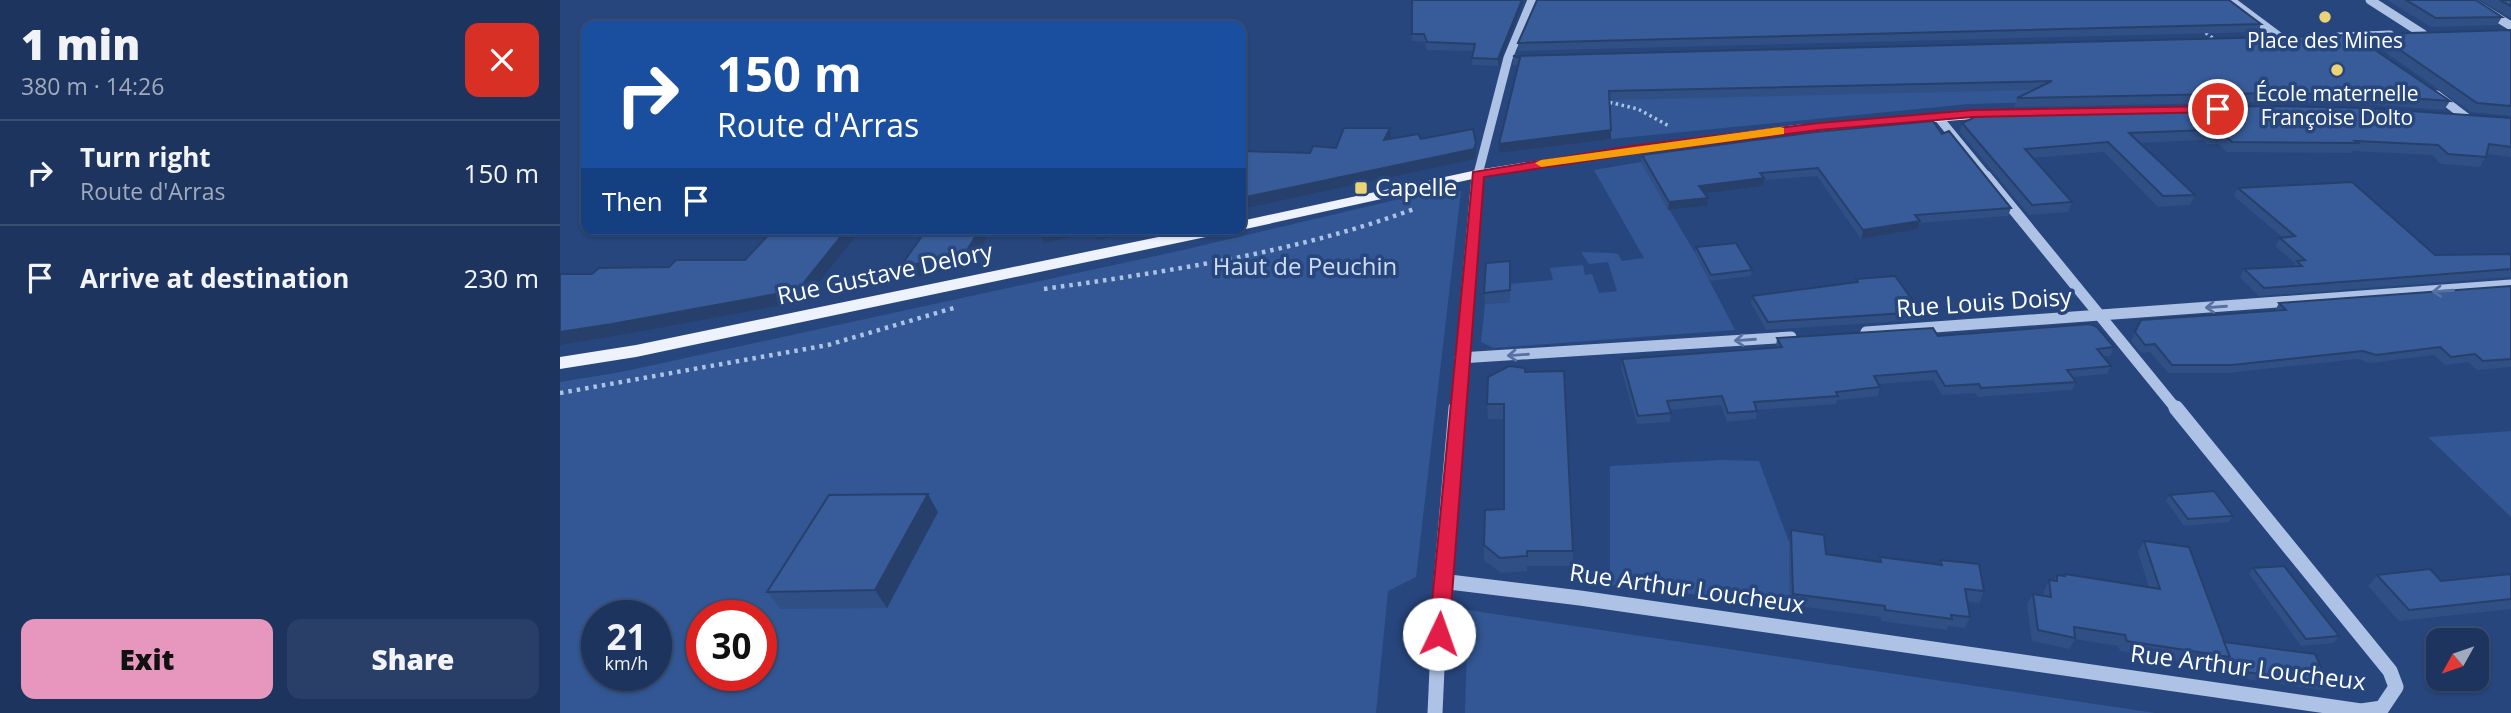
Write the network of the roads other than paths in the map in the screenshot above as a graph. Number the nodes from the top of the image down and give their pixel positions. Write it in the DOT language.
graph roads {
  1 [pos="1532,0"];
  2 [pos="2230,0"];
  3 [pos="2370,0"];
  4 [pos="2469,0"];
  5 [pos="2511,26"];
  6 [pos="2497,32"];
  7 [pos="2511,32"];
  8 [pos="2350,36"];
  9 [pos="2328,37"];
  10 [pos="2262,38"];
  11 [pos="2281,38"];
  12 [pos="2293,38"];
  13 [pos="2370,50"];
  14 [pos="1508,58"];
  15 [pos="1519,58"];
  16 [pos="2424,86"];
  17 [pos="2013,113"];
  18 [pos="2443,116"];
  19 [pos="1938,117"];
  20 [pos="2473,119"];
  21 [pos="1477,174"];
  22 [pos="1246,224"];
  23 [pos="1191,235"];
  24 [pos="2511,285"];
  25 [pos="2099,316"];
  26 [pos="1849,333"];
  27 [pos="1808,336"];
  28 [pos="1460,358"];
  29 [pos="560,363"];
  30 [pos="1441,581"];
  31 [pos="1435,713"];
  1 -- 14 [label="street"];
  2 -- 11 [label="street"];
  3 -- 8 [label="street"];
  4 -- 5 [label="street"];
  6 -- 7 [label="street"];
  8 -- 9 [label="street"];
  8 -- 13 [label="street"];
  10 -- 11 [label="street"];
  11 -- 12 [label="street"];
  14 -- 15 [label="street"];
  14 -- 21 [label="street"];
  16 -- 20 [label="street"];
  17 -- 19 [label="main road"];
  18 -- 20 [label="main road"];
  19 -- 21 [label="main road"];
  19 -- 25 [label="street, Rue Arthur Loucheux"];
  21 -- 22 [label="main road"];
  21 -- 28 [label="street"];
  23 -- 29 [label="main road, Rue Gustave Delory"];
  24 -- 25 [label="street, Rue Louis Doisy, one-way"];
  25 -- 26 [label="street, Rue Louis Doisy"];
  25 -- 30 [label="street, Rue Arthur Loucheux"];
  27 -- 28 [label="street, one-way"];
  28 -- 30 [label="street"];
  30 -- 31 [label="street"];
}
